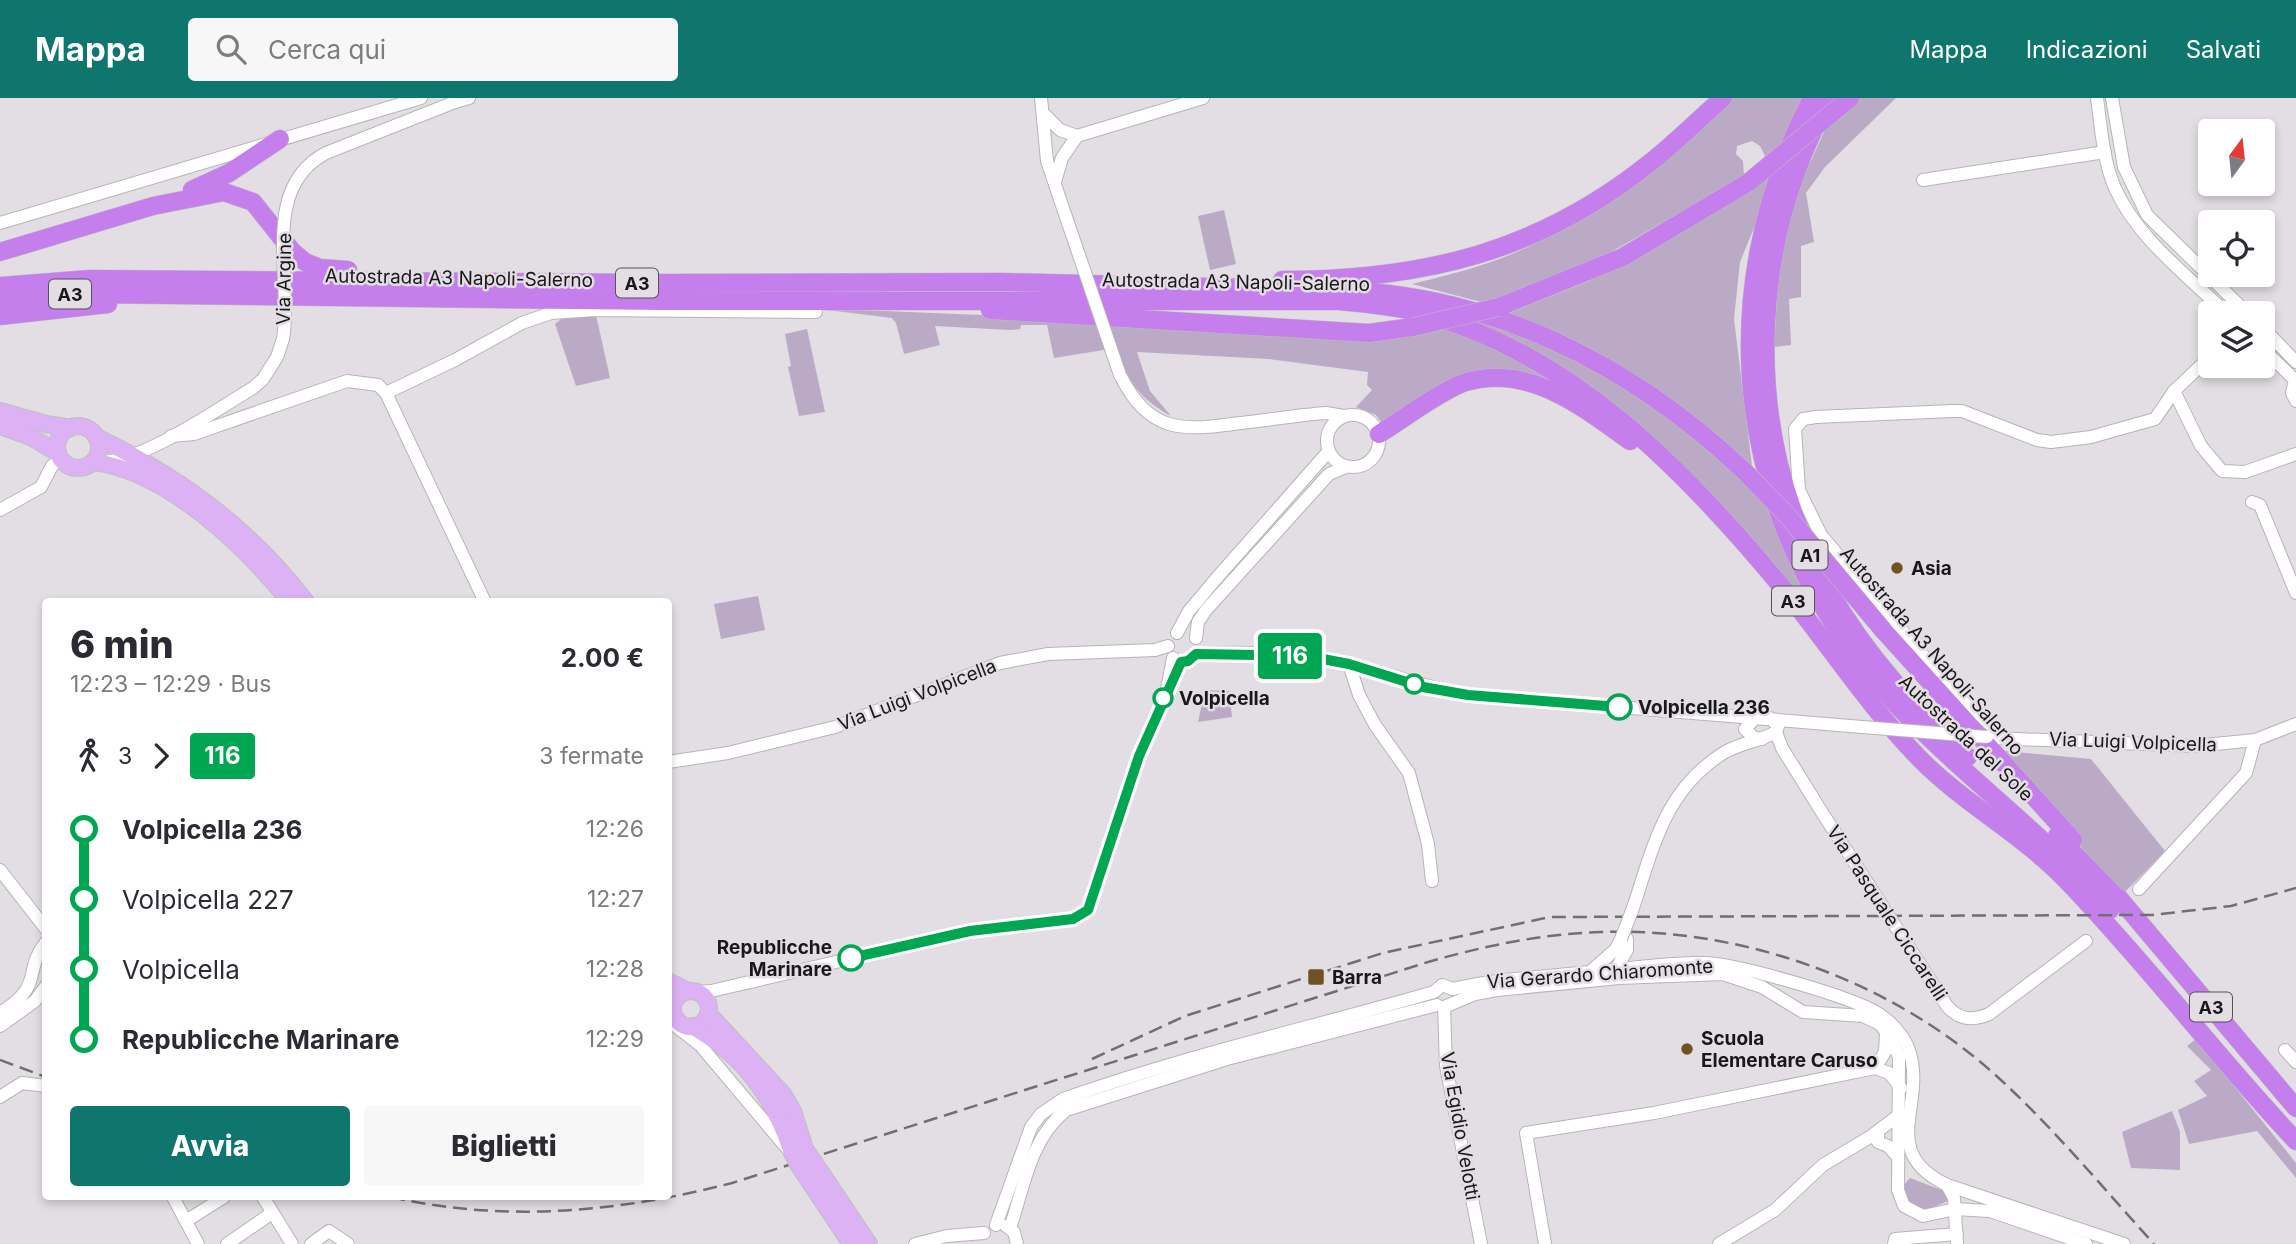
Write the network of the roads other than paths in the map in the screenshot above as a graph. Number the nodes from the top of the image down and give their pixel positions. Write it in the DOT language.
graph roads {
  1 [pos="421,98"];
  2 [pos="469,98"];
  3 [pos="1041,98"];
  4 [pos="1203,98"];
  5 [pos="1723,98"];
  6 [pos="1812,98"];
  7 [pos="1830,98"];
  8 [pos="1850,98"];
  9 [pos="2097,98"];
  10 [pos="2112,98"];
  11 [pos="1044,114"];
  12 [pos="280,139"];
  13 [pos="1073,140"];
  14 [pos="1045,149"];
  15 [pos="2105,152"];
  16 [pos="1056,178"];
  17 [pos="1923,180"];
  18 [pos="153,206"];
  19 [pos="0,223"];
  20 [pos="0,252"];
  21 [pos="512,281"];
  22 [pos="1142,285"];
  23 [pos="0,286"];
  24 [pos="135,287"];
  25 [pos="206,295"];
  26 [pos="872,299"];
  27 [pos="2214,301"];
  28 [pos="2236,301"];
  29 [pos="0,303"];
  30 [pos="817,312"];
  31 [pos="0,316"];
  32 [pos="2275,340"];
  33 [pos="2275,361"];
  34 [pos="2296,362"];
  35 [pos="2198,368"];
  36 [pos="2295,381"];
  37 [pos="2174,391"];
  38 [pos="386,393"];
  39 [pos="2296,401"];
  40 [pos="0,411"];
  41 [pos="1312,414"];
  42 [pos="1344,416"];
  43 [pos="0,426"];
  44 [pos="71,428"];
  45 [pos="1329,430"];
  46 [pos="1378,435"];
  47 [pos="171,436"];
  48 [pos="96,437"];
  49 [pos="41,443"];
  50 [pos="1328,452"];
  51 [pos="132,454"];
  52 [pos="2296,454"];
  53 [pos="60,456"];
  54 [pos="93,462"];
  55 [pos="1346,467"];
  56 [pos="44,478"];
  57 [pos="2252,502"];
  58 [pos="0,510"];
  59 [pos="2296,593"];
  60 [pos="286,598"];
  61 [pos="303,598"];
  62 [pos="483,598"];
  63 [pos="1811,626"];
  64 [pos="1177,633"];
  65 [pos="1200,648"];
  66 [pos="1174,655"];
  67 [pos="1349,664"];
  68 [pos="1770,718"];
  69 [pos="1798,722"];
  70 [pos="1749,724"];
  71 [pos="2296,724"];
  72 [pos="1770,735"];
  73 [pos="1992,738"];
  74 [pos="2255,740"];
  75 [pos="1728,750"];
  76 [pos="672,761"];
  77 [pos="0,870"];
  78 [pos="1432,881"];
  79 [pos="2139,889"];
  80 [pos="2125,906"];
  81 [pos="42,924"];
  82 [pos="1624,941"];
  83 [pos="2086,941"];
  84 [pos="42,947"];
  85 [pos="1639,967"];
  86 [pos="1619,970"];
  87 [pos="1588,973"];
  88 [pos="672,983"];
  89 [pos="1804,988"];
  90 [pos="720,989"];
  91 [pos="42,990"];
  92 [pos="692,991"];
  93 [pos="1444,999"];
  94 [pos="672,1008"];
  95 [pos="1794,1009"];
  96 [pos="709,1010"];
  97 [pos="0,1013"];
  98 [pos="672,1013"];
  99 [pos="672,1014"];
  100 [pos="0,1026"];
  101 [pos="692,1026"];
  102 [pos="1886,1032"];
  103 [pos="2285,1049"];
  104 [pos="2296,1062"];
  105 [pos="1875,1069"];
  106 [pos="42,1086"];
  107 [pos="1901,1088"];
  108 [pos="0,1097"];
  109 [pos="2296,1108"];
  110 [pos="1899,1115"];
  111 [pos="1880,1138"];
  112 [pos="2296,1140"];
  113 [pos="1898,1157"];
  114 [pos="802,1158"];
  115 [pos="1925,1175"];
  116 [pos="1898,1184"];
  117 [pos="1947,1185"];
  118 [pos="175,1200"];
  119 [pos="218,1200"];
  120 [pos="264,1200"];
  121 [pos="1980,1204"];
  122 [pos="1955,1209"];
  123 [pos="272,1213"];
  124 [pos="1934,1216"];
  125 [pos="184,1217"];
  126 [pos="996,1224"];
  127 [pos="1010,1228"];
  128 [pos="1957,1239"];
  129 [pos="981,1240"];
  130 [pos="198,1244"];
  131 [pos="227,1244"];
  132 [pos="292,1244"];
  133 [pos="311,1244"];
  134 [pos="348,1244"];
  135 [pos="852,1244"];
  136 [pos="869,1244"];
  137 [pos="915,1244"];
  138 [pos="1017,1244"];
  139 [pos="1481,1244"];
  140 [pos="1545,1244"];
  141 [pos="1719,1244"];
  142 [pos="1894,1244"];
  143 [pos="2086,1244"];
  144 [pos="2124,1244"];
  1 -- 12 [label="street"];
  2 -- 47 [label="street, Via Argine, bridge"];
  3 -- 11 [label="street"];
  4 -- 13 [label="street"];
  5 -- 22 [label="highway"];
  6 -- 112 [label="highway, Autostrada del Sole / A1"];
  7 -- 80 [label="highway, Autostrada del Sole / A1"];
  8 -- 26 [label="highway, bridge"];
  9 -- 15 [label="street"];
  10 -- 28 [label="street"];
  11 -- 13 [label="street"];
  11 -- 14 [label="street"];
  12 -- 18 [label="highway"];
  12 -- 19 [label="street"];
  13 -- 14 [label="street"];
  13 -- 16 [label="street"];
  14 -- 16 [label="street"];
  15 -- 17 [label="street"];
  15 -- 27 [label="street"];
  16 -- 41 [label="street, bridge"];
  18 -- 20 [label="highway"];
  18 -- 21 [label="highway"];
  21 -- 22 [label="highway, Autostrada A3 Napoli-Salerno / A3"];
  21 -- 24 [label="highway, Autostrada A3 Napoli-Salerno / A3"];
  22 -- 80 [label="highway, Autostrada A3 Napoli-Salerno / A3, bridge"];
  23 -- 24 [label="highway, Autostrada A3 Napoli-Salerno / A3"];
  24 -- 25 [label="highway, Autostrada A3 Napoli-Salerno / A3"];
  24 -- 29 [label="highway, Autostrada A3 Napoli-Salerno / A3"];
  25 -- 26 [label="highway, Autostrada A3 Napoli-Salerno / A3"];
  25 -- 31 [label="highway"];
  26 -- 63 [label="highway, Autostrada A3 Napoli-Salerno / A3"];
  30 -- 38 [label="street"];
  32 -- 34 [label="street"];
  33 -- 36 [label="street"];
  35 -- 37 [label="street"];
  36 -- 39 [label="street"];
  37 -- 52 [label="street"];
  37 -- 73 [label="street"];
  38 -- 47 [label="street"];
  38 -- 62 [label="street"];
  40 -- 44 [label="main road"];
  41 -- 42 [label="street"];
  41 -- 45 [label="street"];
  42 -- 45 [label="street"];
  42 -- 46 [label="street"];
  43 -- 49 [label="main road"];
  44 -- 48 [label="main road"];
  44 -- 53 [label="main road"];
  45 -- 50 [label="street"];
  46 -- 55 [label="street"];
  46 -- 63 [label="highway"];
  47 -- 51 [label="street, Via Argine"];
  48 -- 51 [label="main road"];
  48 -- 54 [label="main road"];
  49 -- 53 [label="main road"];
  49 -- 56 [label="street"];
  50 -- 55 [label="street"];
  50 -- 64 [label="street"];
  51 -- 54 [label="street, Via Argine"];
  51 -- 61 [label="main road"];
  53 -- 54 [label="main road"];
  53 -- 56 [label="street"];
  54 -- 60 [label="main road"];
  55 -- 65 [label="street"];
  56 -- 58 [label="street"];
  57 -- 59 [label="street"];
  63 -- 112 [label="highway, Autostrada A3 Napoli-Salerno / A3"];
  64 -- 65 [label="street"];
  64 -- 66 [label="street"];
  65 -- 66 [label="street"];
  65 -- 67 [label="street"];
  66 -- 76 [label="street, Via Luigi Volpicella"];
  66 -- 90 [label="street"];
  67 -- 70 [label="street"];
  67 -- 78 [label="street"];
  68 -- 69 [label="street, Via Luigi Volpicella"];
  68 -- 70 [label="street, Via Luigi Volpicella"];
  68 -- 72 [label="street"];
  69 -- 72 [label="street, Via Luigi Volpicella"];
  69 -- 73 [label="street, Via Luigi Volpicella, bridge"];
  70 -- 72 [label="street, Via Pasquale Ciccarelli"];
  70 -- 75 [label="street"];
  71 -- 74 [label="street, Via Luigi Volpicella"];
  72 -- 75 [label="street, Via Luigi Volpicella"];
  72 -- 83 [label="street, Via Pasquale Ciccarelli, bridge"];
  73 -- 74 [label="street, Via Luigi Volpicella"];
  74 -- 79 [label="street"];
  75 -- 82 [label="street, bridge"];
  77 -- 81 [label="street"];
  80 -- 109 [label="highway, Autostrada A3 Napoli-Salerno / A3"];
  82 -- 85 [label="street"];
  82 -- 86 [label="street"];
  82 -- 87 [label="street"];
  84 -- 97 [label="street"];
  85 -- 86 [label="street, Via Gerardo Chiaromonte"];
  85 -- 89 [label="street, Via Gerardo Chiaromonte"];
  86 -- 87 [label="street, Via Gerardo Chiaromonte"];
  86 -- 93 [label="street, Via Gerardo Chiaromonte"];
  86 -- 95 [label="street, Via Gerardo Chiaromonte"];
  87 -- 93 [label="street, Via Gerardo Chiaromonte"];
  88 -- 92 [label="main road"];
  89 -- 95 [label="street"];
  89 -- 115 [label="street, Via Gerardo Chiaromonte"];
  90 -- 92 [label="street"];
  90 -- 96 [label="street"];
  91 -- 100 [label="street"];
  92 -- 94 [label="main road"];
  92 -- 96 [label="main road"];
  93 -- 126 [label="street, Via Gerardo Chiaromonte"];
  93 -- 127 [label="street, Via Gerardo Chiaromonte"];
  93 -- 139 [label="street, Via Egidio Velotti"];
  95 -- 102 [label="street, Via Gerardo Chiaromonte"];
  96 -- 101 [label="main road"];
  96 -- 114 [label="main road"];
  98 -- 114 [label="street"];
  99 -- 101 [label="main road"];
  101 -- 114 [label="main road"];
  102 -- 105 [label="street"];
  102 -- 107 [label="street"];
  103 -- 104 [label="street"];
  105 -- 107 [label="street"];
  105 -- 140 [label="street"];
  106 -- 108 [label="street"];
  107 -- 110 [label="street"];
  110 -- 111 [label="street"];
  110 -- 113 [label="street"];
  111 -- 113 [label="street"];
  111 -- 141 [label="street"];
  113 -- 116 [label="street"];
  114 -- 135 [label="main road"];
  114 -- 136 [label="main road"];
  115 -- 116 [label="street"];
  115 -- 117 [label="street"];
  116 -- 124 [label="street"];
  117 -- 121 [label="street"];
  117 -- 122 [label="street"];
  118 -- 125 [label="street"];
  119 -- 125 [label="street"];
  120 -- 123 [label="street"];
  121 -- 122 [label="street"];
  121 -- 128 [label="street"];
  121 -- 143 [label="street"];
  121 -- 144 [label="street"];
  122 -- 124 [label="street"];
  122 -- 128 [label="street"];
  123 -- 131 [label="street"];
  123 -- 132 [label="street"];
  124 -- 128 [label="street"];
  125 -- 130 [label="street"];
  126 -- 127 [label="street"];
  126 -- 129 [label="street"];
  127 -- 138 [label="street"];
  128 -- 142 [label="street"];
  129 -- 137 [label="street"];
  133 -- 134 [label="street"];
}
